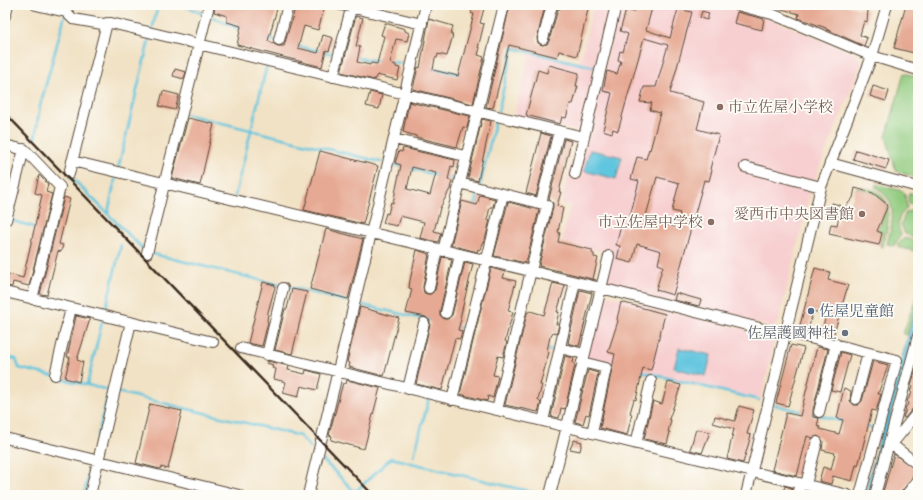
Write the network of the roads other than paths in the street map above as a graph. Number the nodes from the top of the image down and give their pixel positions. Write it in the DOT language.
graph roads {
  1 [pos="8,5"];
  2 [pos="36,5"];
  3 [pos="209,5"];
  4 [pos="288,5"];
  5 [pos="426,5"];
  6 [pos="504,5"];
  7 [pos="552,5"];
  8 [pos="616,5"];
  9 [pos="744,5"];
  10 [pos="887,5"];
  11 [pos="348,6"];
  12 [pos="773,9"];
  13 [pos="5,16"];
  14 [pos="106,23"];
  15 [pos="422,24"];
  16 [pos="543,39"];
  17 [pos="279,40"];
  18 [pos="199,44"];
  19 [pos="872,56"];
  20 [pos="918,70"];
  21 [pos="333,77"];
  22 [pos="405,95"];
  23 [pos="477,112"];
  24 [pos="559,131"];
  25 [pos="584,137"];
  26 [pos="394,139"];
  27 [pos="5,145"];
  28 [pos="24,149"];
  29 [pos="466,156"];
  30 [pos="72,161"];
  31 [pos="830,163"];
  32 [pos="745,167"];
  33 [pos="69,174"];
  34 [pos="575,174"];
  35 [pos="165,183"];
  36 [pos="459,183"];
  37 [pos="821,187"];
  38 [pos="918,188"];
  39 [pos="503,194"];
  40 [pos="541,203"];
  41 [pos="6,220"];
  42 [pos="371,234"];
  43 [pos="440,250"];
  44 [pos="147,253"];
  45 [pos="460,255"];
  46 [pos="609,256"];
  47 [pos="487,261"];
  48 [pos="530,271"];
  49 [pos="575,282"];
  50 [pos="283,288"];
  51 [pos="429,288"];
  52 [pos="601,288"];
  53 [pos="5,292"];
  54 [pos="32,299"];
  55 [pos="71,308"];
  56 [pos="446,313"];
  57 [pos="131,322"];
  58 [pos="424,323"];
  59 [pos="786,332"];
  60 [pos="918,336"];
  61 [pos="213,342"];
  62 [pos="836,344"];
  63 [pos="241,348"];
  64 [pos="560,348"];
  65 [pos="868,353"];
  66 [pos="267,355"];
  67 [pos="583,358"];
  68 [pos="338,372"];
  69 [pos="55,375"];
  70 [pos="653,387"];
  71 [pos="408,389"];
  72 [pos="856,399"];
  73 [pos="452,400"];
  74 [pos="497,410"];
  75 [pos="819,412"];
  76 [pos="918,412"];
  77 [pos="542,421"];
  78 [pos="566,427"];
  79 [pos="592,433"];
  80 [pos="5,438"];
  81 [pos="817,442"];
  82 [pos="891,443"];
  83 [pos="636,444"];
  84 [pos="98,461"];
  85 [pos="918,466"];
  86 [pos="752,472"];
  87 [pos="918,480"];
  88 [pos="803,484"];
  89 [pos="550,494"];
  90 [pos="90,495"];
  91 [pos="239,495"];
  92 [pos="308,495"];
  93 [pos="746,495"];
  94 [pos="797,495"];
  95 [pos="848,495"];
  96 [pos="860,495"];
  97 [pos="875,495"];
  98 [pos="906,495"];
  1 -- 13 [label="street"];
  2 -- 14 [label="street"];
  3 -- 18 [label="street"];
  4 -- 17 [label="street"];
  5 -- 15 [label="street"];
  6 -- 23 [label="street"];
  7 -- 16 [label="street"];
  8 -- 25 [label="street"];
  9 -- 12 [label="street"];
  10 -- 19 [label="street"];
  11 -- 15 [label="street"];
  11 -- 21 [label="street"];
  12 -- 19 [label="street"];
  14 -- 18 [label="street"];
  14 -- 30 [label="street"];
  15 -- 22 [label="street"];
  18 -- 21 [label="street"];
  18 -- 35 [label="street"];
  19 -- 20 [label="street"];
  19 -- 31 [label="street"];
  21 -- 22 [label="street"];
  22 -- 23 [label="street"];
  22 -- 26 [label="street"];
  23 -- 24 [label="street"];
  23 -- 29 [label="street"];
  24 -- 25 [label="street"];
  24 -- 40 [label="street"];
  25 -- 34 [label="street"];
  26 -- 29 [label="street"];
  26 -- 42 [label="street"];
  27 -- 28 [label="street"];
  28 -- 41 [label="street"];
  28 -- 54 [label="street"];
  29 -- 36 [label="street"];
  30 -- 33 [label="street"];
  30 -- 35 [label="street"];
  31 -- 37 [label="street"];
  31 -- 38 [label="street"];
  32 -- 37 [label="street"];
  35 -- 42 [label="street"];
  35 -- 44 [label="street"];
  36 -- 39 [label="street"];
  36 -- 43 [label="street"];
  37 -- 59 [label="street"];
  39 -- 40 [label="street"];
  39 -- 47 [label="street"];
  40 -- 48 [label="street"];
  42 -- 43 [label="street"];
  42 -- 68 [label="street"];
  43 -- 45 [label="street"];
  43 -- 51 [label="street"];
  45 -- 47 [label="street"];
  45 -- 56 [label="street"];
  46 -- 52 [label="street"];
  47 -- 48 [label="street"];
  47 -- 73 [label="street"];
  48 -- 49 [label="street"];
  48 -- 74 [label="street"];
  49 -- 52 [label="street"];
  49 -- 64 [label="street"];
  50 -- 66 [label="street"];
  52 -- 59 [label="street"];
  52 -- 67 [label="street"];
  53 -- 54 [label="street"];
  54 -- 55 [label="street"];
  55 -- 57 [label="street"];
  55 -- 69 [label="street"];
  57 -- 61 [label="street"];
  57 -- 84 [label="street"];
  58 -- 71 [label="street"];
  59 -- 62 [label="street"];
  59 -- 86 [label="street"];
  60 -- 82 [label="street"];
  62 -- 65 [label="street"];
  62 -- 75 [label="street"];
  63 -- 66 [label="street"];
  64 -- 67 [label="street"];
  64 -- 77 [label="street"];
  65 -- 72 [label="street"];
  65 -- 96 [label="street"];
  66 -- 68 [label="street"];
  67 -- 78 [label="street"];
  67 -- 79 [label="street"];
  68 -- 71 [label="street"];
  68 -- 92 [label="street"];
  70 -- 83 [label="street"];
  71 -- 73 [label="street"];
  73 -- 74 [label="street"];
  74 -- 77 [label="street"];
  76 -- 82 [label="street"];
  77 -- 78 [label="street"];
  78 -- 79 [label="street"];
  78 -- 89 [label="street"];
  79 -- 83 [label="street"];
  80 -- 84 [label="street"];
  81 -- 88 [label="street"];
  82 -- 85 [label="street"];
  82 -- 97 [label="street"];
  83 -- 86 [label="street"];
  84 -- 90 [label="street"];
  84 -- 91 [label="street"];
  86 -- 88 [label="street"];
  86 -- 93 [label="street"];
  87 -- 98 [label="street"];
  88 -- 94 [label="street"];
  88 -- 95 [label="street"];
}
